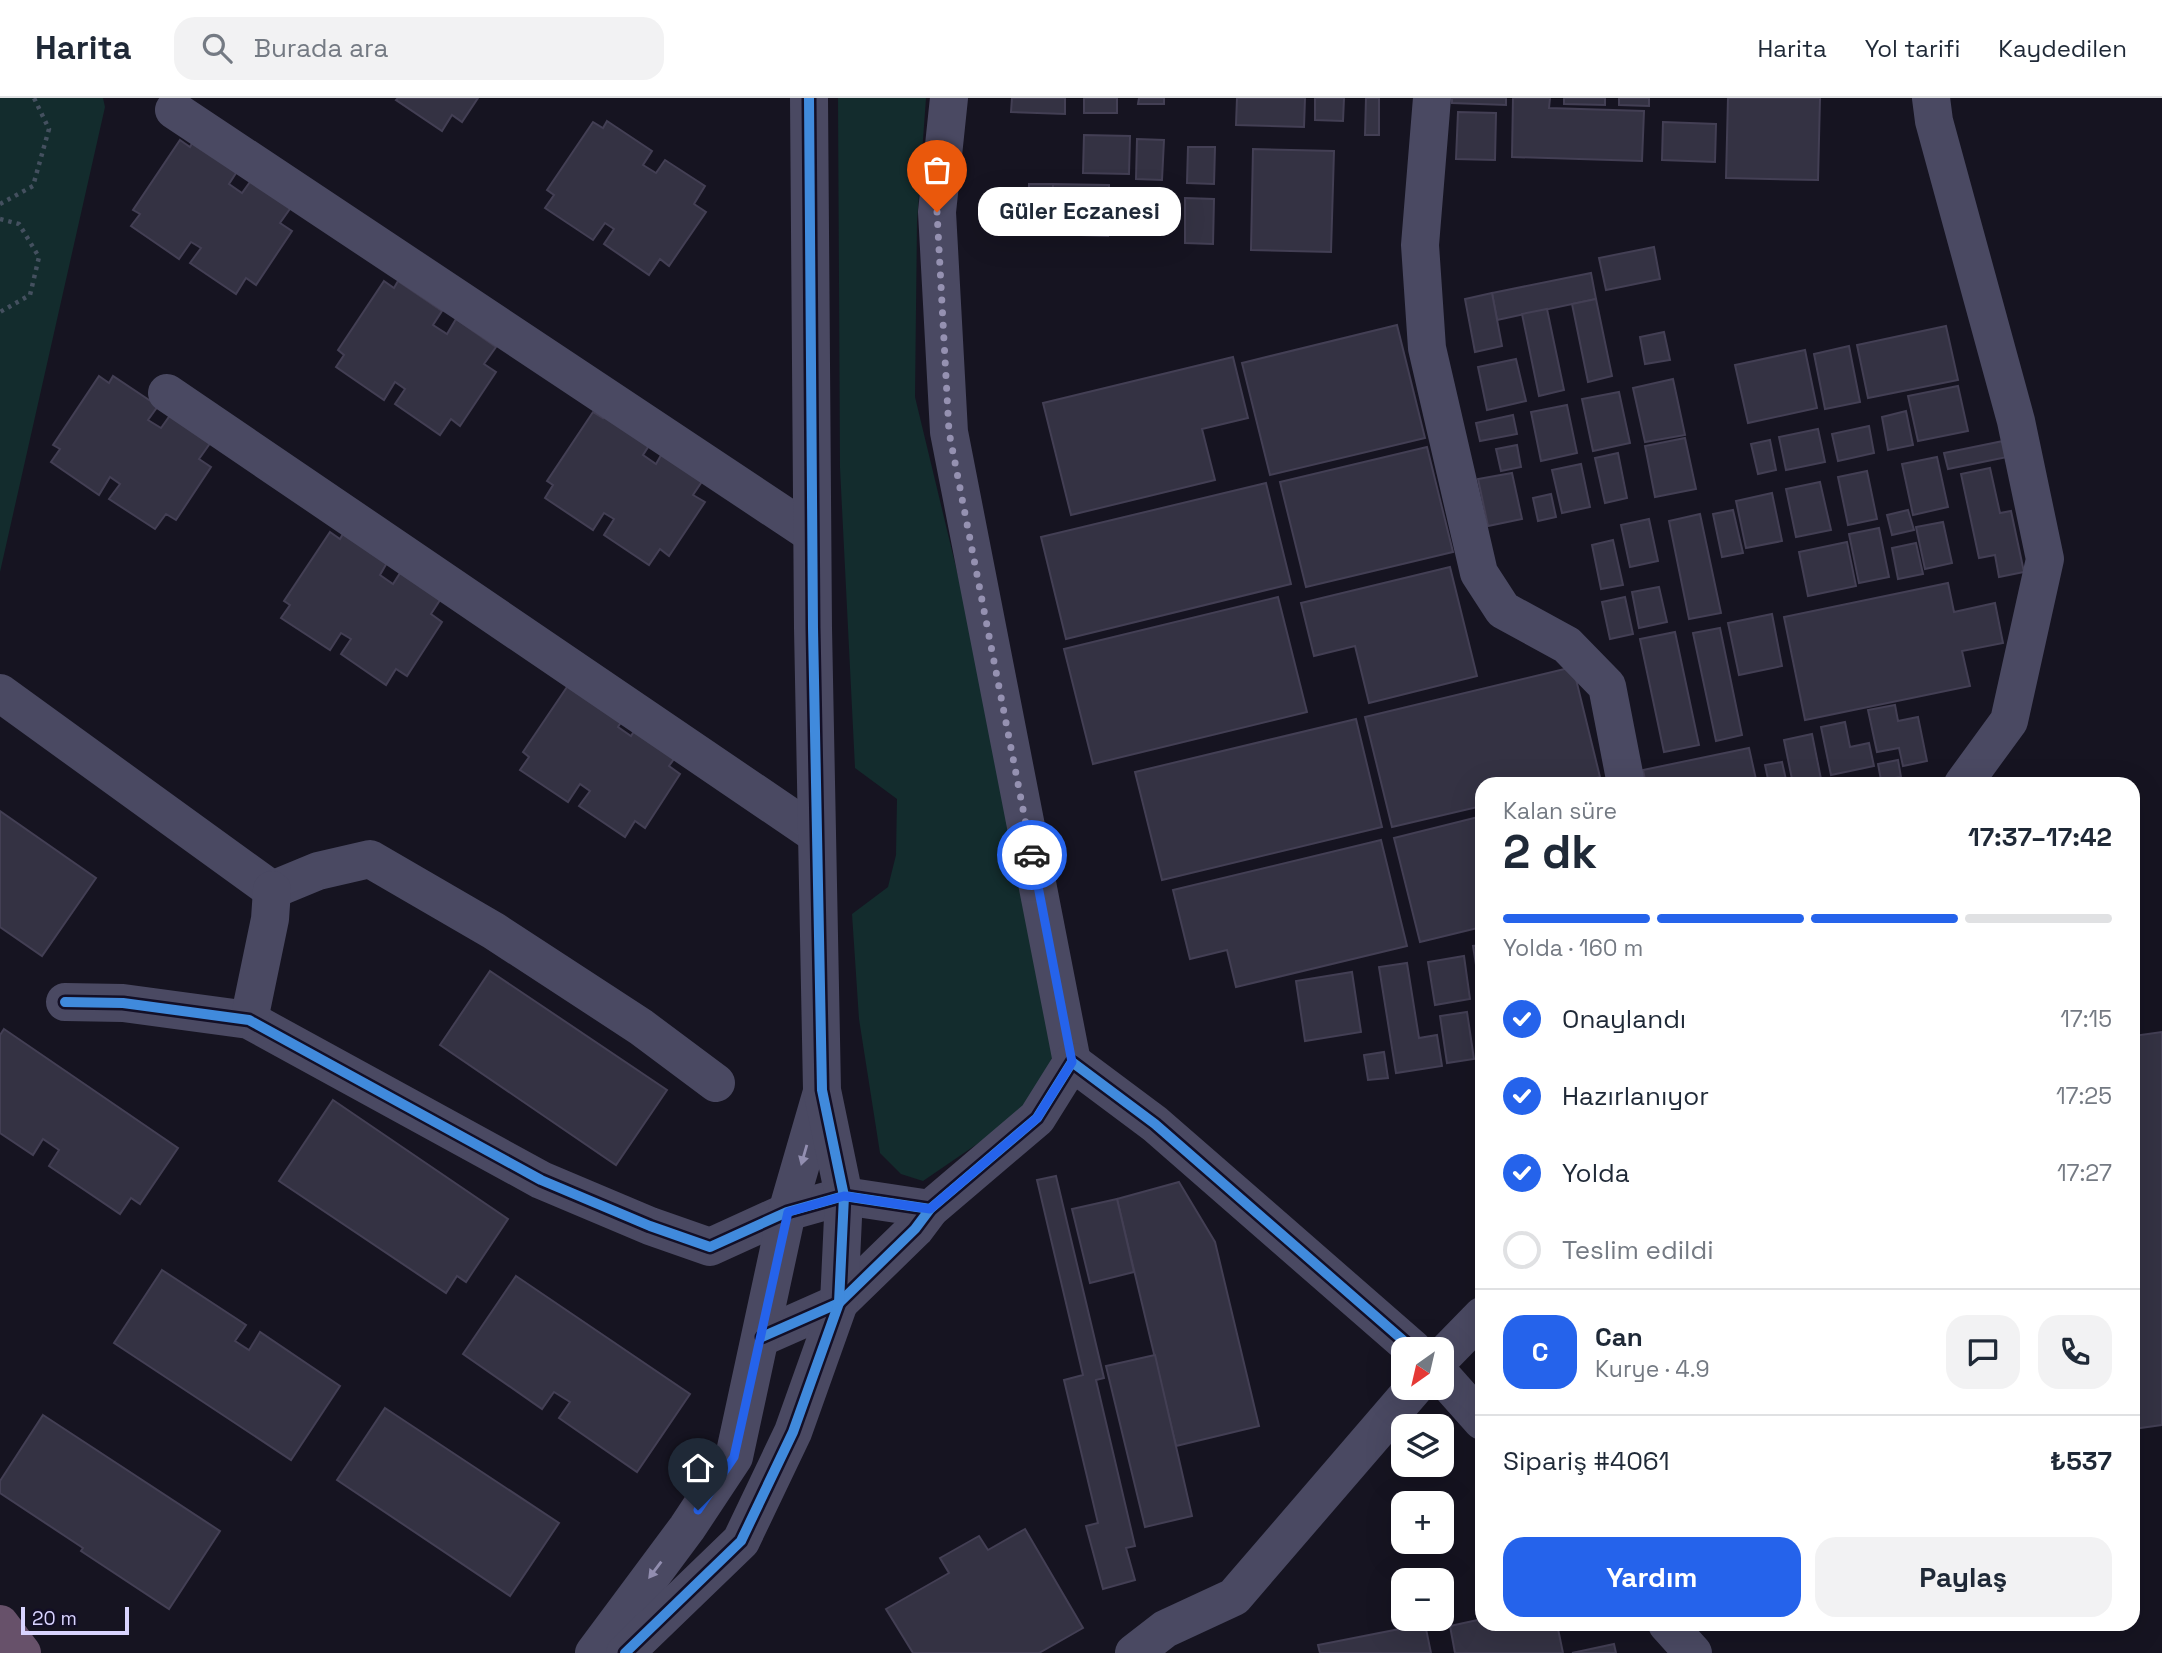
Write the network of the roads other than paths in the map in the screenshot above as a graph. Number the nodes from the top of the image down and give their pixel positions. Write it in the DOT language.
graph roads {
  1 [pos="809,98"];
  2 [pos="949,98"];
  3 [pos="1432,98"];
  4 [pos="1931,98"];
  5 [pos="174,110"];
  6 [pos="167,393"];
  7 [pos="813,534"];
  8 [pos="0,692"];
  9 [pos="1625,777"];
  10 [pos="1968,777"];
  11 [pos="817,835"];
  12 [pos="272,890"];
  13 [pos="65,1002"];
  14 [pos="248,1020"];
  15 [pos="1072,1062"];
  16 [pos="716,1083"];
  17 [pos="822,1090"];
  18 [pos="844,1196"];
  19 [pos="930,1209"];
  20 [pos="788,1212"];
  21 [pos="839,1303"];
  22 [pos="1475,1323"];
  23 [pos="762,1337"];
  24 [pos="1399,1337"];
  25 [pos="1454,1345"];
  26 [pos="1454,1390"];
  27 [pos="1404,1400"];
  28 [pos="1475,1413"];
  29 [pos="0,1624"];
  30 [pos="1673,1631"];
  31 [pos="1168,1641"];
  32 [pos="22,1653"];
  33 [pos="594,1653"];
  34 [pos="625,1653"];
  35 [pos="1134,1653"];
  36 [pos="1693,1653"];
  1 -- 7 [label="street"];
  2 -- 15 [label="street"];
  3 -- 9 [label="street"];
  4 -- 10 [label="street"];
  5 -- 7 [label="street"];
  6 -- 11 [label="street"];
  7 -- 11 [label="street"];
  8 -- 12 [label="street"];
  11 -- 17 [label="street"];
  12 -- 14 [label="street"];
  12 -- 16 [label="street"];
  13 -- 14 [label="street"];
  14 -- 20 [label="street"];
  15 -- 19 [label="street"];
  15 -- 24 [label="street"];
  17 -- 18 [label="street"];
  17 -- 20 [label="street, one-way"];
  18 -- 19 [label="street"];
  18 -- 20 [label="street"];
  18 -- 21 [label="street"];
  19 -- 21 [label="street"];
  20 -- 23 [label="street"];
  21 -- 23 [label="street"];
  21 -- 34 [label="street"];
  22 -- 25 [label="street"];
  23 -- 33 [label="street, one-way"];
  26 -- 28 [label="street"];
  27 -- 31 [label="street"];
  29 -- 32 [label="highway"];
  30 -- 36 [label="street"];
  31 -- 35 [label="street"];
}
